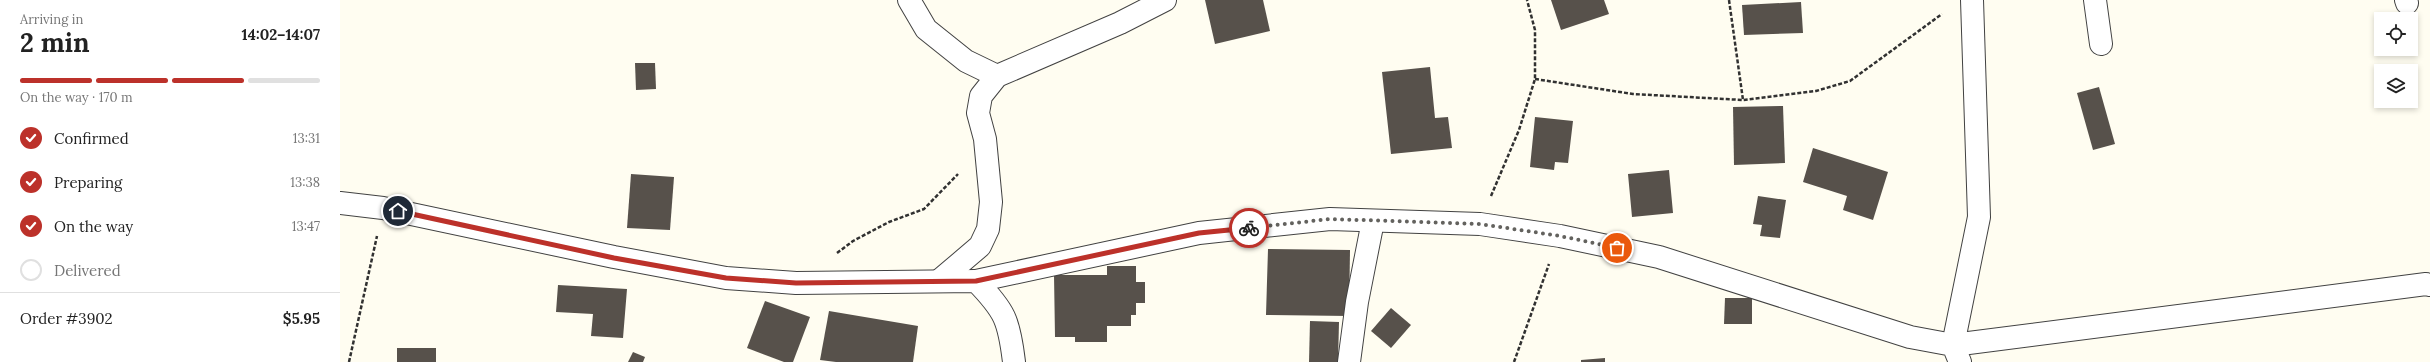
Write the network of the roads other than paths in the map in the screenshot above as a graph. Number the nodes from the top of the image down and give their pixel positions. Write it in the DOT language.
graph roads {
  1 [pos="909,0"];
  2 [pos="1165,0"];
  3 [pos="1972,0"];
  4 [pos="2095,0"];
  5 [pos="2101,44"];
  6 [pos="998,76"];
  7 [pos="340,203"];
  8 [pos="1373,221"];
  9 [pos="940,280"];
  10 [pos="976,281"];
  11 [pos="2430,285"];
  12 [pos="1956,354"];
  13 [pos="1014,362"];
  14 [pos="1349,362"];
  1 -- 6 [label="street"];
  2 -- 6 [label="street"];
  3 -- 12 [label="street"];
  4 -- 5 [label="street"];
  6 -- 9 [label="street"];
  7 -- 9 [label="street"];
  8 -- 10 [label="street"];
  8 -- 12 [label="street"];
  8 -- 14 [label="street"];
  9 -- 10 [label="street"];
  10 -- 13 [label="street"];
  11 -- 12 [label="street"];
}
